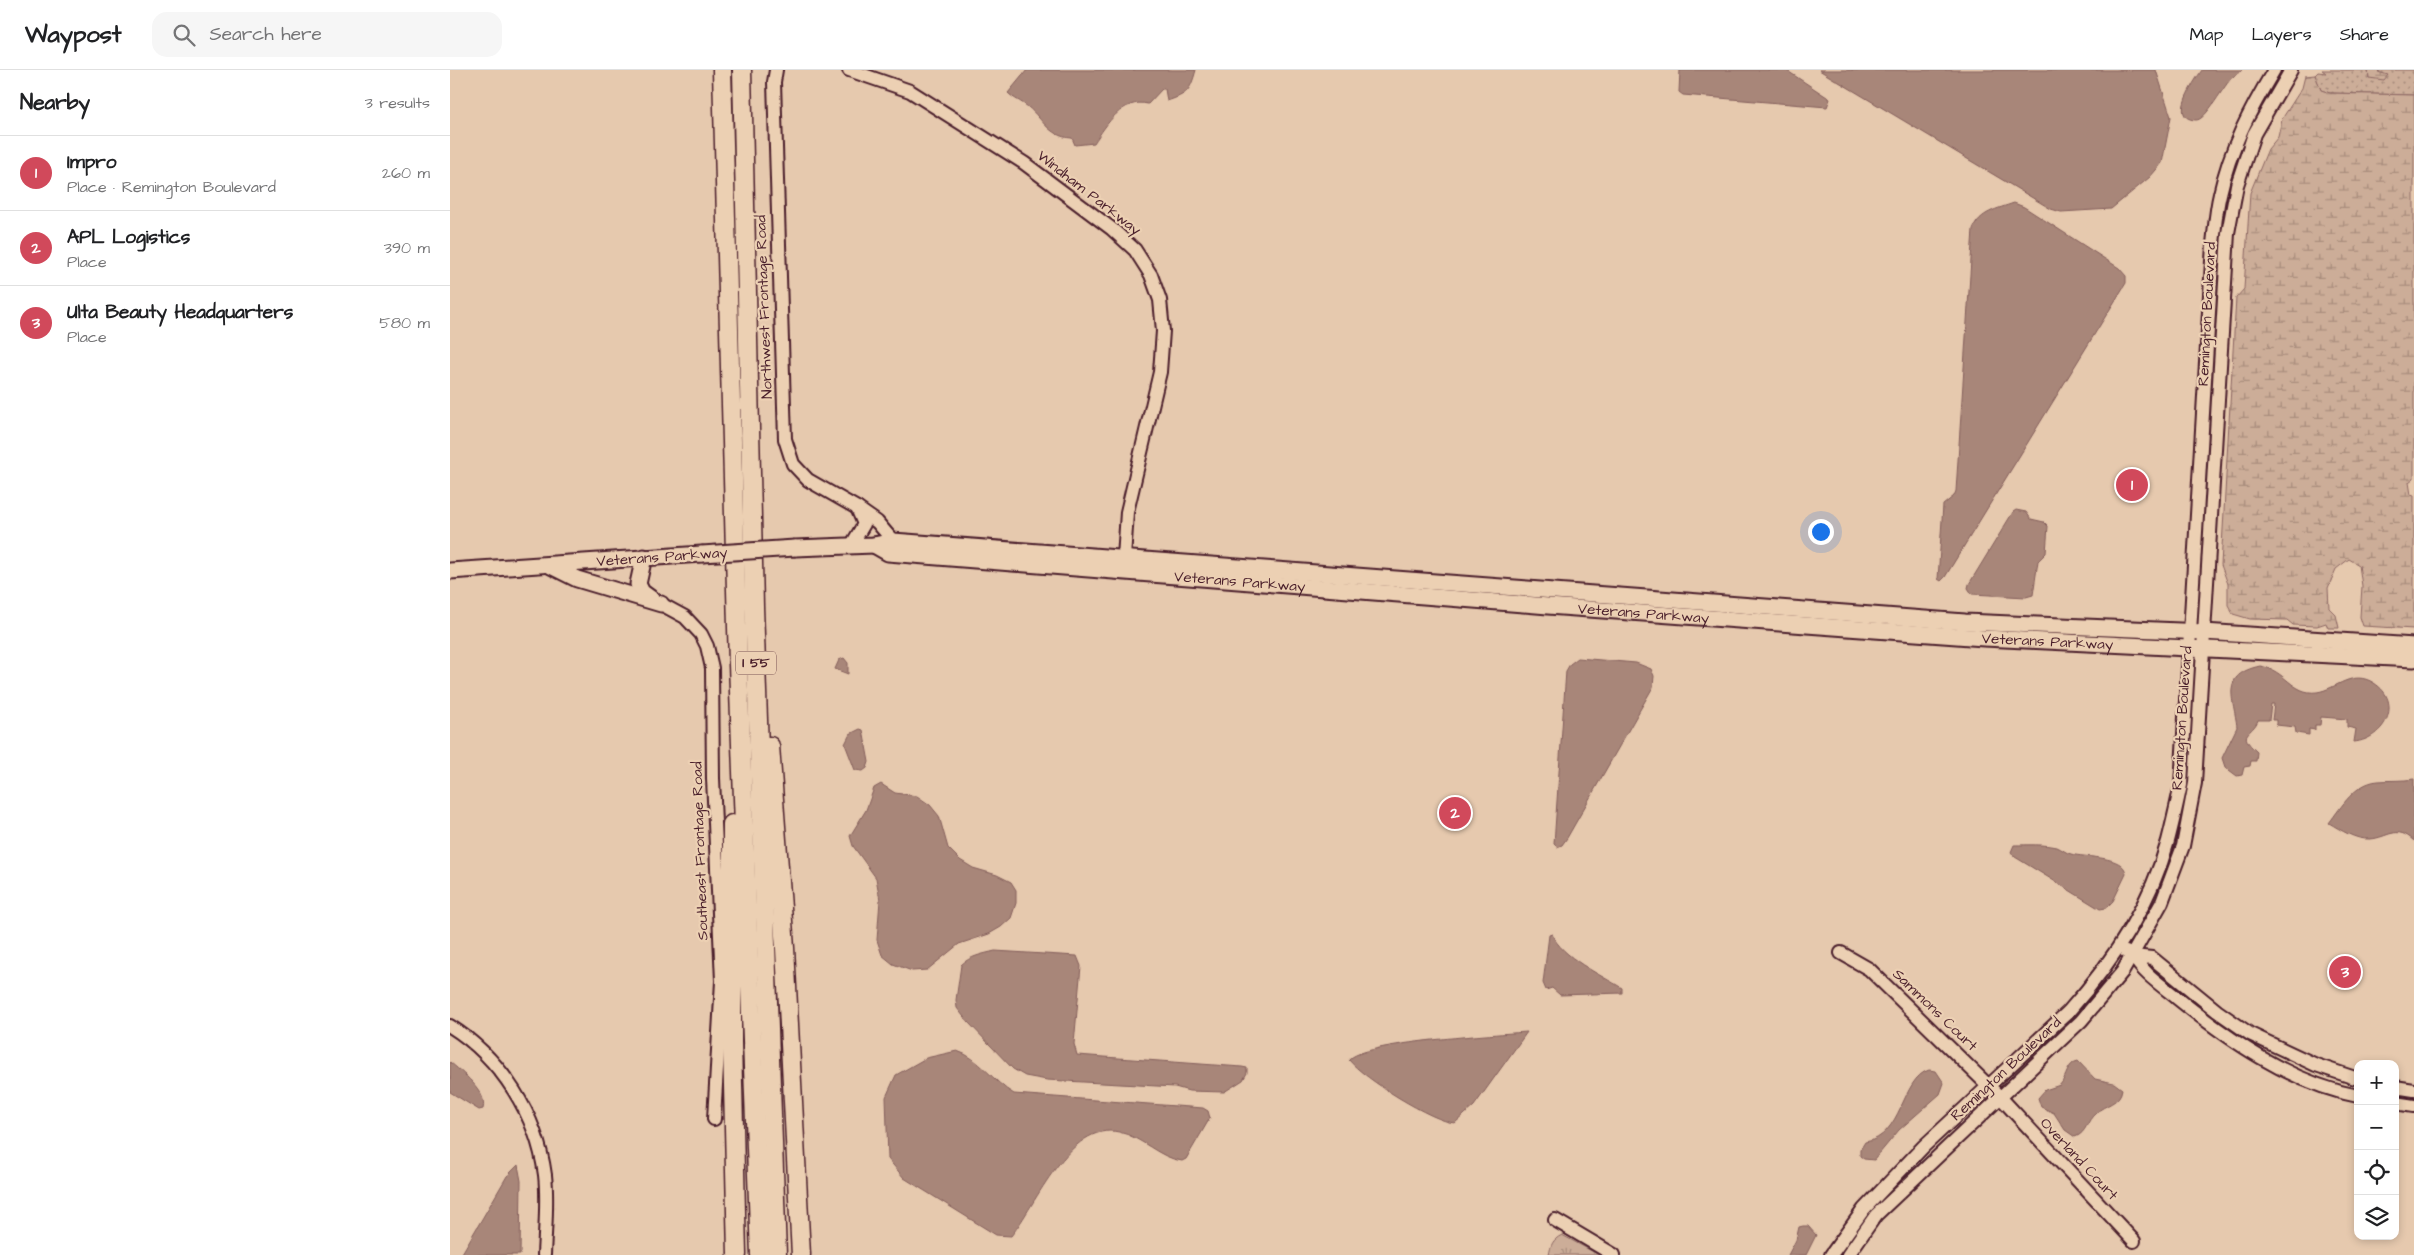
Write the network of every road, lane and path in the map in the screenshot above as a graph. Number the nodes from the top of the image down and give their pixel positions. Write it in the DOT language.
graph roads {
  1 [pos="722,70"];
  2 [pos="742,70"];
  3 [pos="776,70"];
  4 [pos="849,70"];
  5 [pos="2274,70"];
  6 [pos="2292,70"];
  7 [pos="857,508"];
  8 [pos="893,541"];
  9 [pos="851,546"];
  10 [pos="874,546"];
  11 [pos="644,557"];
  12 [pos="1124,558"];
  13 [pos="549,565"];
  14 [pos="450,571"];
  15 [pos="661,604"];
  16 [pos="2197,639"];
  17 [pos="2414,646"];
  18 [pos="2414,659"];
  19 [pos="756,662"];
  20 [pos="738,664"];
  21 [pos="2120,948"];
  22 [pos="1841,953"];
  23 [pos="2133,956"];
  24 [pos="450,1026"];
  25 [pos="2354,1078"];
  26 [pos="1989,1086"];
  27 [pos="2399,1088"];
  28 [pos="2414,1090"];
  29 [pos="2354,1095"];
  30 [pos="2001,1098"];
  31 [pos="2399,1104"];
  32 [pos="2414,1106"];
  33 [pos="714,1119"];
  34 [pos="1554,1220"];
  35 [pos="2134,1242"];
  36 [pos="544,1255"];
  37 [pos="737,1255"];
  38 [pos="760,1255"];
  39 [pos="777,1255"];
  40 [pos="801,1255"];
  41 [pos="1614,1255"];
  42 [pos="1831,1255"];
  43 [pos="1848,1255"];
  1 -- 20 [label="highway, I 55"];
  2 -- 19 [label="highway, I 55"];
  3 -- 7 [label="street, Northwest Frontage Road"];
  4 -- 12 [label="street, Windham Parkway"];
  5 -- 16 [label="street, Remington Boulevard"];
  6 -- 16 [label="street, Remington Boulevard"];
  7 -- 8 [label="street, Northwest Frontage Road"];
  7 -- 9 [label="street"];
  8 -- 10 [label="main road, Veterans Parkway"];
  8 -- 12 [label="main road, Veterans Parkway"];
  9 -- 10 [label="main road, Veterans Parkway"];
  9 -- 11 [label="main road, Veterans Parkway, bridge"];
  10 -- 16 [label="main road, Veterans Parkway"];
  11 -- 13 [label="main road, Veterans Parkway"];
  11 -- 15 [label="main road"];
  12 -- 16 [label="main road, Veterans Parkway"];
  13 -- 14 [label="main road, Veterans Parkway"];
  13 -- 15 [label="main road"];
  15 -- 33 [label="street, Southeast Frontage Road"];
  16 -- 17 [label="main road, Veterans Parkway"];
  16 -- 18 [label="main road, Veterans Parkway"];
  16 -- 21 [label="street, Remington Boulevard"];
  16 -- 23 [label="street, Remington Boulevard"];
  19 -- 39 [label="highway, I 55"];
  19 -- 40 [label="highway"];
  20 -- 37 [label="highway"];
  20 -- 38 [label="highway, I 55"];
  21 -- 23 [label="street"];
  21 -- 26 [label="street, Remington Boulevard"];
  22 -- 26 [label="street, Sammons Court"];
  23 -- 25 [label="street"];
  23 -- 29 [label="street"];
  23 -- 30 [label="street, Remington Boulevard"];
  24 -- 36 [label="street"];
  26 -- 30 [label="street, Sammons Court"];
  26 -- 42 [label="street, Remington Boulevard"];
  27 -- 28 [label="street"];
  30 -- 35 [label="street, Overland Court"];
  30 -- 43 [label="street, Remington Boulevard"];
  31 -- 32 [label="street"];
  34 -- 41 [label="street"];
}
